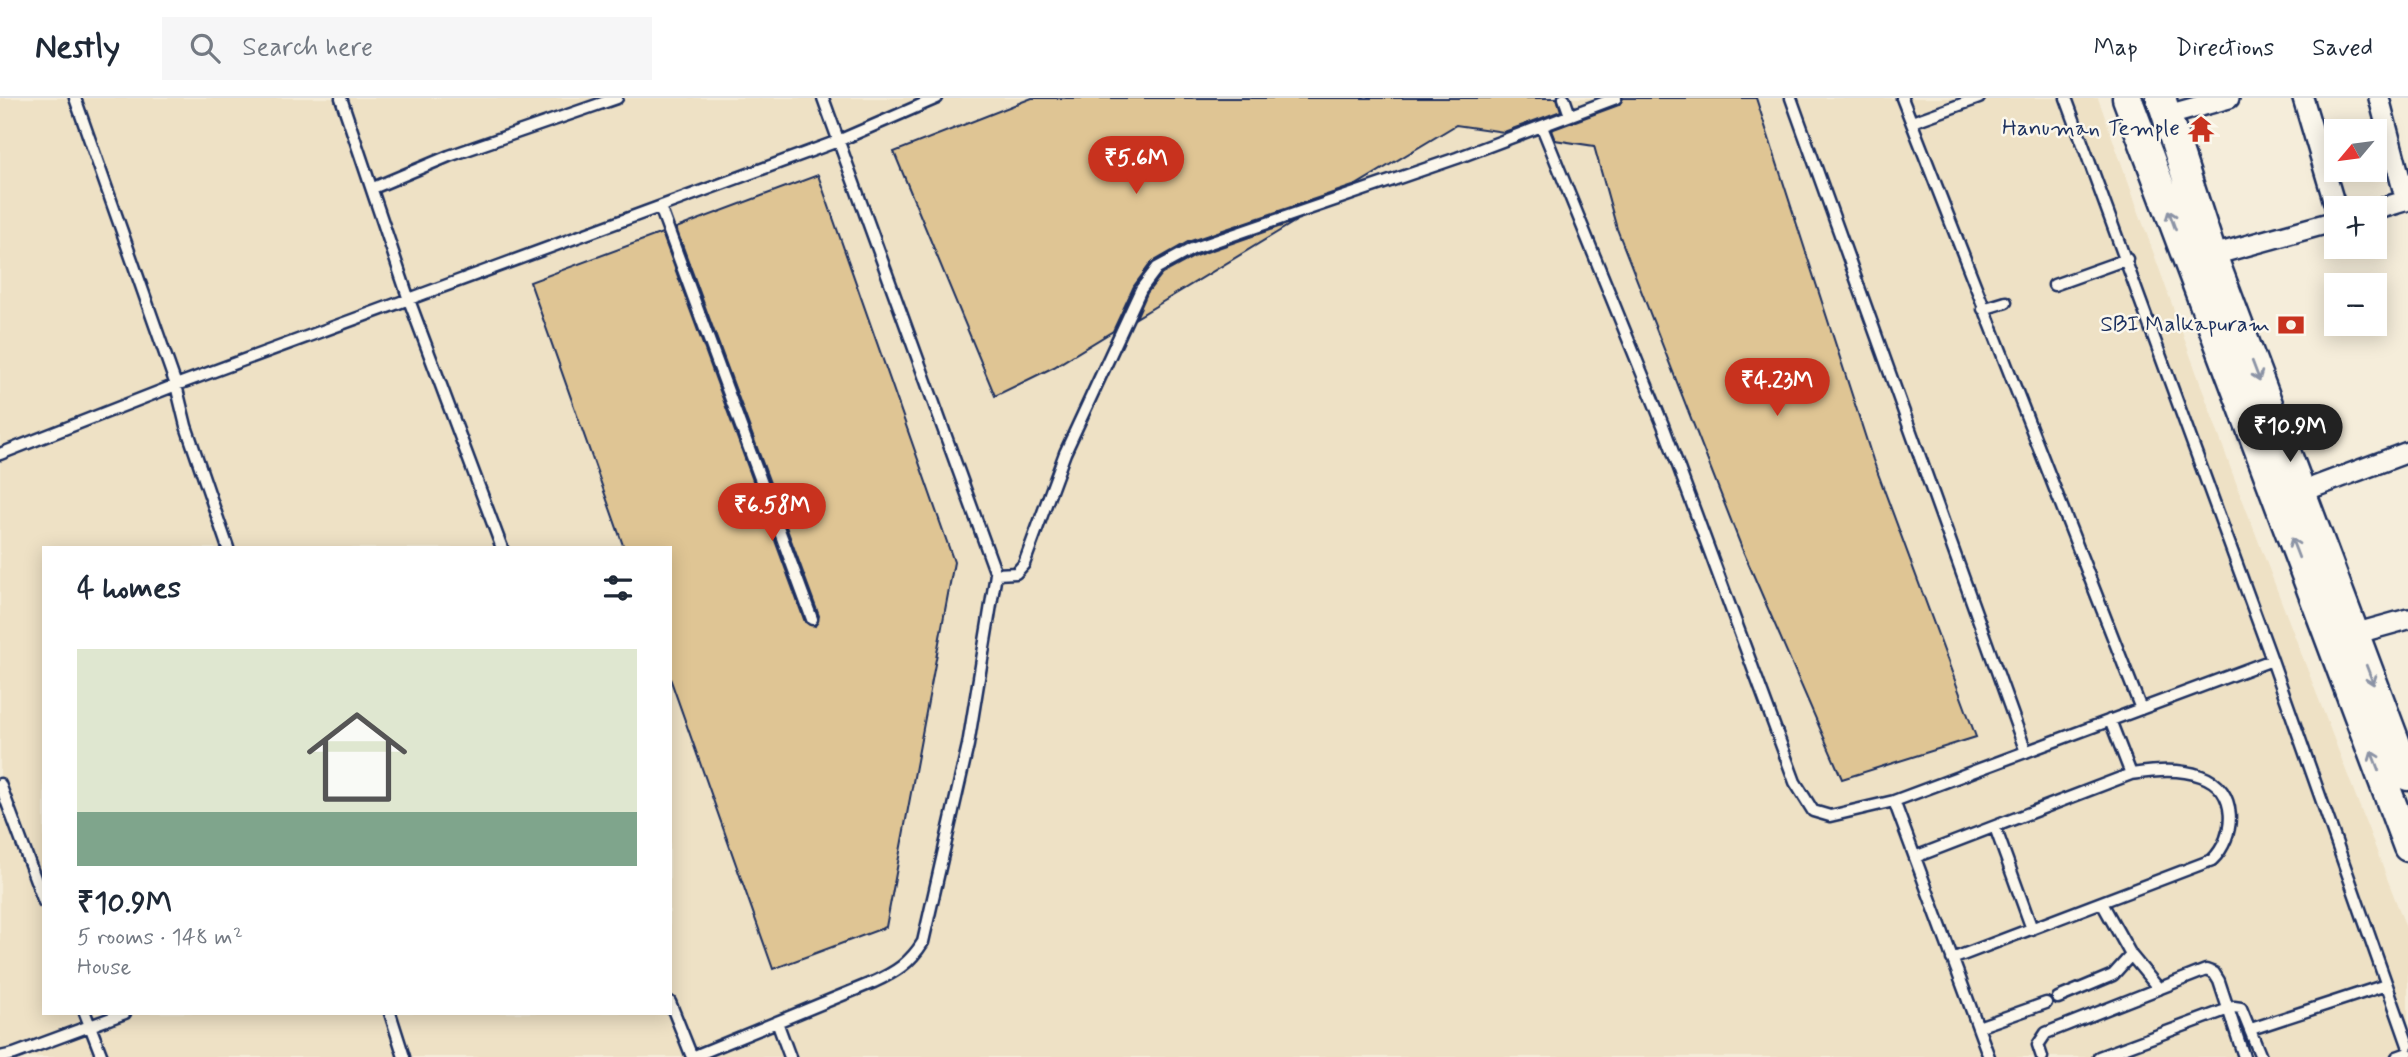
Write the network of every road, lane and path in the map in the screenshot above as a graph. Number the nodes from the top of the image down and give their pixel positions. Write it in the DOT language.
graph roads {
  1 [pos="75,98"];
  2 [pos="341,98"];
  3 [pos="617,98"];
  4 [pos="823,98"];
  5 [pos="937,98"];
  6 [pos="1564,98"];
  7 [pos="1616,98"];
  8 [pos="1791,98"];
  9 [pos="1902,98"];
  10 [pos="1979,98"];
  11 [pos="2066,98"];
  12 [pos="2127,98"];
  13 [pos="2229,98"];
  14 [pos="2303,98"];
  15 [pos="2379,98"];
  16 [pos="2164,107"];
  17 [pos="1570,116"];
  18 [pos="1912,122"];
  19 [pos="1542,127"];
  20 [pos="838,141"];
  21 [pos="373,187"];
  22 [pos="2332,196"];
  23 [pos="2407,201"];
  24 [pos="660,207"];
  25 [pos="2387,207"];
  26 [pos="2324,224"];
  27 [pos="2127,259"];
  28 [pos="2200,259"];
  29 [pos="2054,285"];
  30 [pos="409,300"];
  31 [pos="2006,302"];
  32 [pos="1983,310"];
  33 [pos="176,385"];
  34 [pos="2408,452"];
  35 [pos="0,454"];
  36 [pos="2301,492"];
  37 [pos="228,546"];
  38 [pos="501,546"];
  39 [pos="996,574"];
  40 [pos="812,619"];
  41 [pos="2408,619"];
  42 [pos="2354,634"];
  43 [pos="2272,660"];
  44 [pos="2141,709"];
  45 [pos="2110,720"];
  46 [pos="2026,752"];
  47 [pos="2131,774"];
  48 [pos="2408,776"];
  49 [pos="0,784"];
  50 [pos="1894,801"];
  51 [pos="1995,827"];
  52 [pos="2408,847"];
  53 [pos="1915,857"];
  54 [pos="42,897"];
  55 [pos="2102,903"];
  56 [pos="2032,929"];
  57 [pos="2131,955"];
  58 [pos="1952,958"];
  59 [pos="2386,985"];
  60 [pos="2159,989"];
  61 [pos="2058,998"];
  62 [pos="2046,1003"];
  63 [pos="672,1007"];
  64 [pos="2227,1008"];
  65 [pos="86,1015"];
  66 [pos="120,1015"];
  67 [pos="391,1015"];
  68 [pos="777,1022"];
  69 [pos="90,1026"];
  70 [pos="1978,1027"];
  71 [pos="2251,1029"];
  72 [pos="2408,1045"];
  73 [pos="2408,1053"];
  74 [pos="0,1057"];
  75 [pos="102,1057"];
  76 [pos="404,1057"];
  77 [pos="692,1057"];
  78 [pos="790,1057"];
  79 [pos="1989,1057"];
  80 [pos="2042,1057"];
  81 [pos="2099,1057"];
  82 [pos="2244,1057"];
  83 [pos="2262,1057"];
  84 [pos="2397,1057"];
  1 -- 33 [label="lane"];
  2 -- 21 [label="lane"];
  3 -- 21 [label="lane"];
  4 -- 20 [label="lane"];
  5 -- 20 [label="lane"];
  6 -- 17 [label="lane"];
  7 -- 17 [label="lane"];
  8 -- 46 [label="lane"];
  9 -- 18 [label="lane"];
  10 -- 18 [label="lane"];
  11 -- 27 [label="lane"];
  28 -- 12 [label="main road, one-way"];
  13 -- 16 [label="street"];
  14 -- 22 [label="street"];
  15 -- 23 [label="street"];
  16 -- 28 [label="main road"];
  17 -- 19 [label="lane"];
  18 -- 32 [label="lane"];
  19 -- 39 [label="lane"];
  19 -- 50 [label="lane"];
  20 -- 24 [label="lane"];
  20 -- 39 [label="lane"];
  21 -- 30 [label="lane"];
  23 -- 25 [label="street"];
  24 -- 30 [label="lane"];
  24 -- 40 [label="lane"];
  26 -- 28 [label="street"];
  27 -- 29 [label="lane"];
  27 -- 43 [label="lane"];
  28 -- 36 [label="main road, one-way"];
  52 -- 28 [label="main road, one-way"];
  30 -- 33 [label="lane"];
  30 -- 38 [label="lane"];
  31 -- 32 [label="lane"];
  32 -- 44 [label="lane"];
  33 -- 35 [label="lane"];
  33 -- 37 [label="lane"];
  34 -- 36 [label="street"];
  36 -- 42 [label="main road"];
  39 -- 68 [label="lane"];
  41 -- 42 [label="street"];
  42 -- 48 [label="main road, one-way"];
  43 -- 44 [label="lane"];
  43 -- 59 [label="lane"];
  44 -- 45 [label="lane"];
  45 -- 46 [label="lane"];
  45 -- 47 [label="lane"];
  46 -- 50 [label="lane"];
  47 -- 51 [label="lane"];
  47 -- 55 [label="lane"];
  49 -- 54 [label="lane"];
  50 -- 53 [label="lane"];
  51 -- 53 [label="lane"];
  51 -- 56 [label="lane"];
  53 -- 58 [label="lane"];
  55 -- 56 [label="lane"];
  55 -- 57 [label="lane"];
  56 -- 58 [label="lane"];
  57 -- 60 [label="lane"];
  57 -- 61 [label="lane"];
  58 -- 70 [label="lane"];
  59 -- 71 [label="lane"];
  59 -- 72 [label="lane"];
  60 -- 64 [label="lane"];
  60 -- 80 [label="lane"];
  62 -- 70 [label="lane"];
  63 -- 77 [label="lane"];
  64 -- 71 [label="lane"];
  64 -- 81 [label="lane"];
  64 -- 82 [label="lane"];
  65 -- 69 [label="lane"];
  66 -- 69 [label="lane"];
  67 -- 76 [label="lane"];
  68 -- 77 [label="lane"];
  68 -- 78 [label="lane"];
  69 -- 74 [label="lane"];
  69 -- 75 [label="lane"];
  70 -- 79 [label="lane"];
  71 -- 83 [label="lane"];
  73 -- 84 [label="lane"];
}
